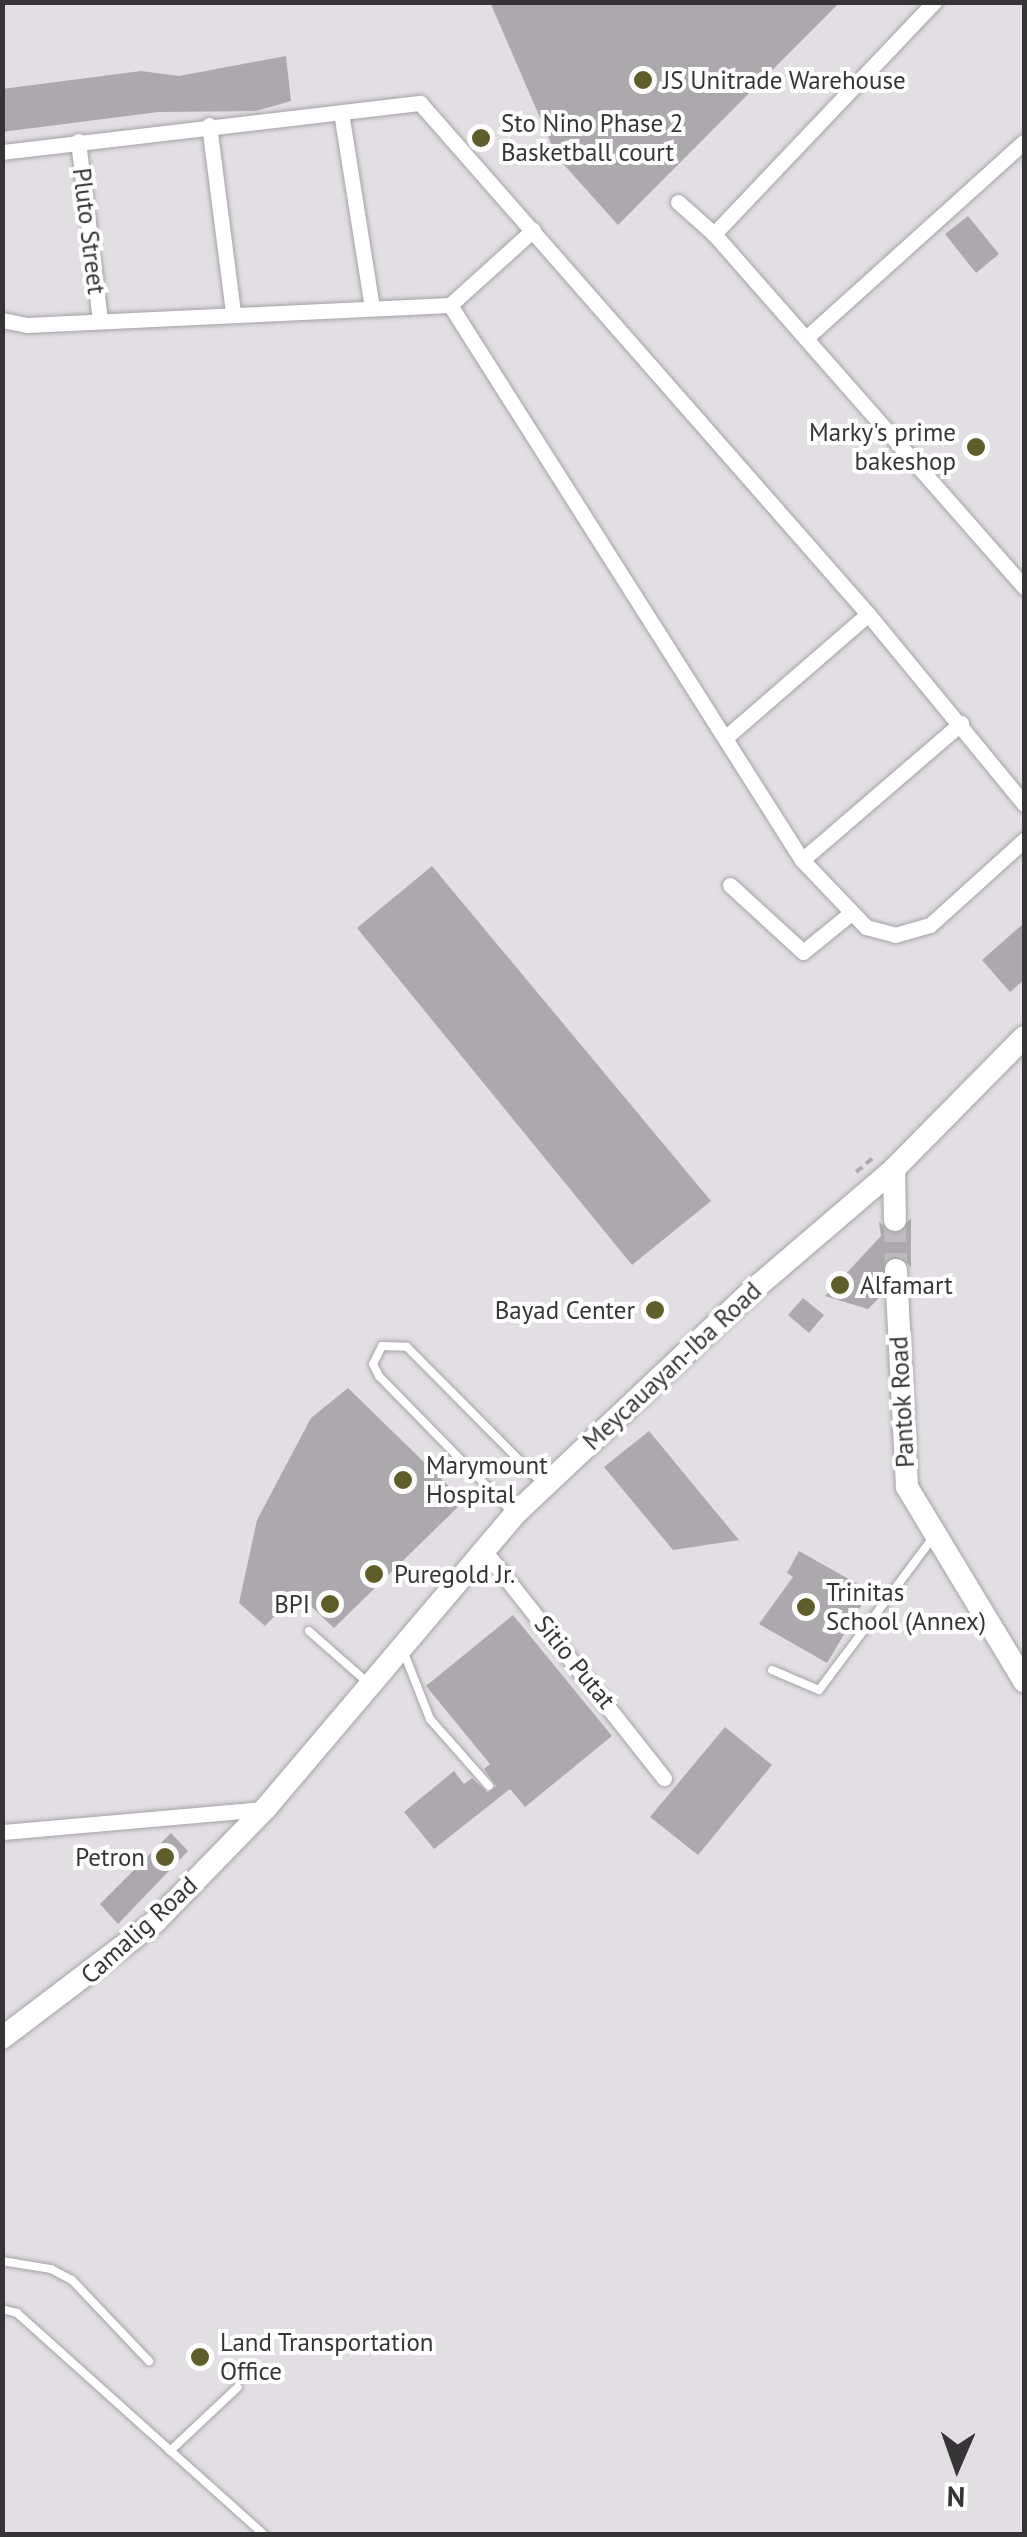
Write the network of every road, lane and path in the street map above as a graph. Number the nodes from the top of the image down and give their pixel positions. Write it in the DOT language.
graph roads {
  1 [pos="934,2"];
  2 [pos="342,112"];
  3 [pos="209,125"];
  4 [pos="78,141"];
  5 [pos="1024,142"];
  6 [pos="2,152"];
  7 [pos="678,202"];
  8 [pos="534,230"];
  9 [pos="714,234"];
  10 [pos="450,304"];
  11 [pos="372,308"];
  12 [pos="233,314"];
  13 [pos="2,320"];
  14 [pos="100,321"];
  15 [pos="806,338"];
  16 [pos="1024,587"];
  17 [pos="868,614"];
  18 [pos="961,722"];
  19 [pos="725,738"];
  20 [pos="1024,804"];
  21 [pos="1024,840"];
  22 [pos="802,860"];
  23 [pos="730,885"];
  24 [pos="852,912"];
  25 [pos="1024,1037"];
  26 [pos="894,1169"];
  27 [pos="895,1220"];
  28 [pos="896,1270"];
  29 [pos="545,1486"];
  30 [pos="514,1515"];
  31 [pos="934,1536"];
  32 [pos="482,1549"];
  33 [pos="309,1632"];
  34 [pos="402,1645"];
  35 [pos="772,1670"];
  36 [pos="1024,1682"];
  37 [pos="370,1684"];
  38 [pos="664,1778"];
  39 [pos="489,1786"];
  40 [pos="265,1809"];
  41 [pos="2,1832"];
  42 [pos="2,2038"];
  43 [pos="2,2261"];
  44 [pos="2,2309"];
  45 [pos="148,2361"];
  46 [pos="238,2386"];
  47 [pos="170,2451"];
  48 [pos="263,2534"];
  1 -- 9 [label="street"];
  2 -- 3 [label="street"];
  2 -- 8 [label="street"];
  2 -- 11 [label="street"];
  3 -- 4 [label="street"];
  3 -- 12 [label="street"];
  4 -- 6 [label="street"];
  4 -- 14 [label="street, Pluto Street"];
  5 -- 15 [label="street"];
  7 -- 9 [label="street"];
  8 -- 10 [label="street"];
  8 -- 17 [label="street"];
  9 -- 15 [label="street"];
  10 -- 11 [label="street"];
  10 -- 19 [label="street"];
  11 -- 12 [label="street"];
  12 -- 14 [label="street"];
  13 -- 14 [label="street"];
  15 -- 16 [label="street"];
  17 -- 18 [label="street"];
  17 -- 19 [label="street"];
  18 -- 20 [label="street"];
  18 -- 22 [label="street"];
  19 -- 22 [label="street"];
  21 -- 24 [label="street"];
  22 -- 24 [label="street"];
  23 -- 24 [label="street"];
  25 -- 26 [label="main road, Meycauayan-Iba Road"];
  26 -- 27 [label="main road"];
  26 -- 29 [label="main road, Meycauayan-Iba Road"];
  28 -- 31 [label="main road, Pantok Road"];
  29 -- 30 [label="main road, Meycauayan-Iba Road"];
  29 -- 30 [label="lane"];
  30 -- 32 [label="main road, Meycauayan-Iba Road"];
  31 -- 35 [label="lane"];
  31 -- 36 [label="main road, Pantok Road"];
  32 -- 34 [label="main road, Meycauayan-Iba Road"];
  32 -- 38 [label="street, Sitio Putat"];
  33 -- 37 [label="lane"];
  34 -- 37 [label="main road, Meycauayan-Iba Road"];
  34 -- 39 [label="lane"];
  37 -- 40 [label="main road, Meycauayan-Iba Road"];
  40 -- 41 [label="street"];
  40 -- 42 [label="main road, Camalig Road"];
  43 -- 45 [label="lane"];
  44 -- 47 [label="lane"];
  46 -- 47 [label="lane"];
  47 -- 48 [label="lane"];
}
